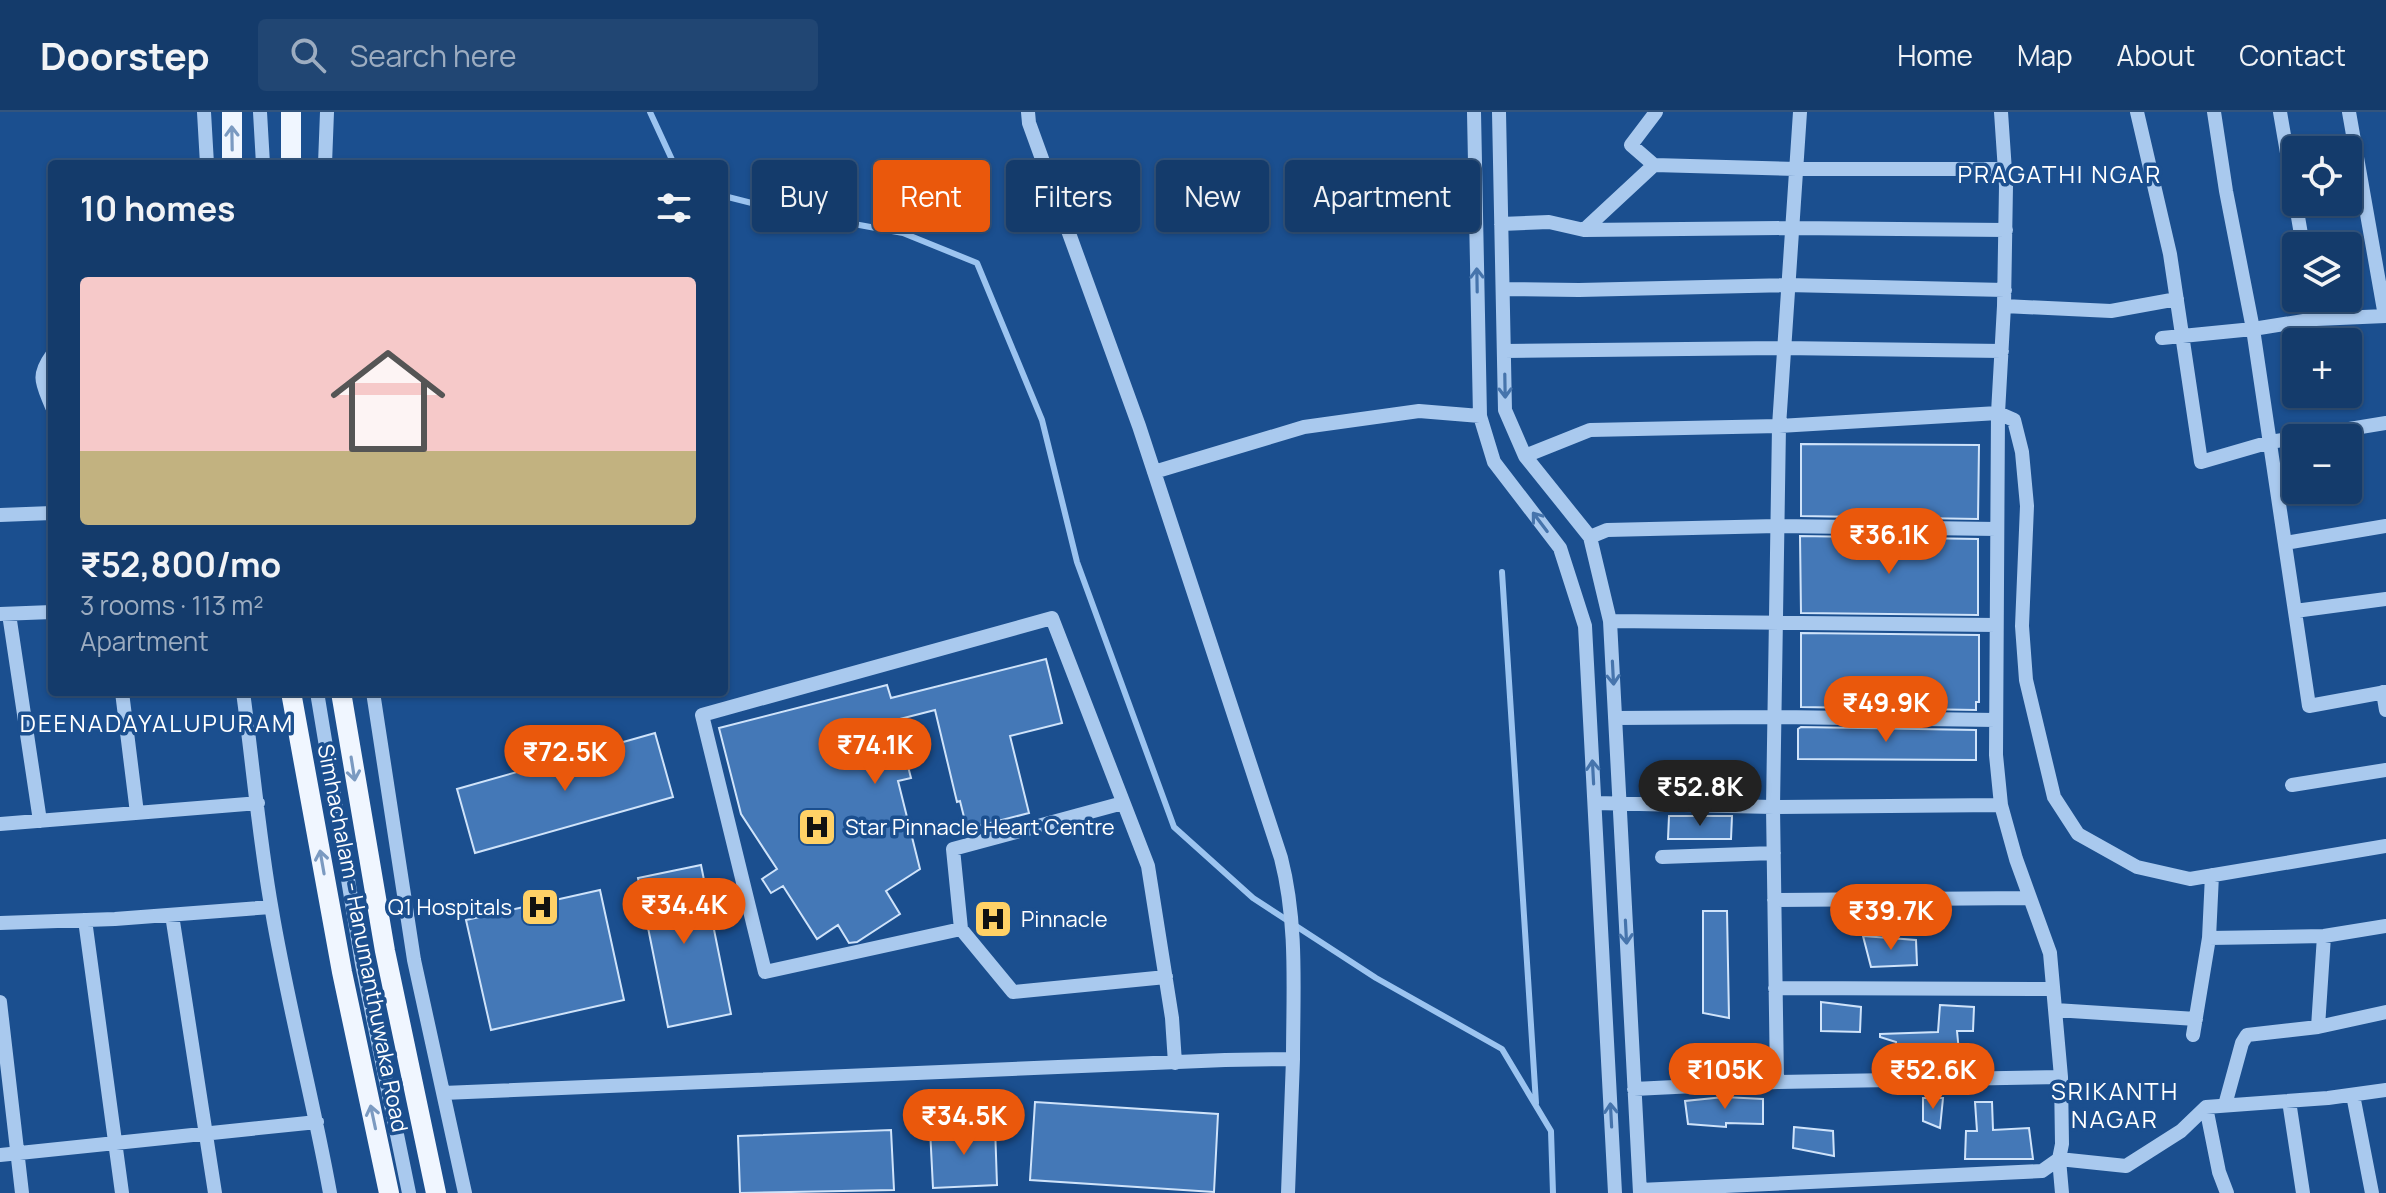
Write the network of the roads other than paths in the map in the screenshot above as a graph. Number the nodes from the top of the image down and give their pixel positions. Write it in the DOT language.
graph roads {
  1 [pos="204,112"];
  2 [pos="232,112"];
  3 [pos="260,112"];
  4 [pos="291,112"];
  5 [pos="327,112"];
  6 [pos="1028,112"];
  7 [pos="1474,112"];
  8 [pos="1499,112"];
  9 [pos="1656,112"];
  10 [pos="1800,112"];
  11 [pos="2001,112"];
  12 [pos="2137,112"];
  13 [pos="2214,112"];
  14 [pos="2280,112"];
  15 [pos="2349,112"];
  16 [pos="207,160"];
  17 [pos="232,160"];
  18 [pos="263,160"];
  19 [pos="291,160"];
  20 [pos="325,160"];
  21 [pos="1654,165"];
  22 [pos="1796,169"];
  23 [pos="2005,169"];
  24 [pos="1501,224"];
  25 [pos="1792,228"];
  26 [pos="1584,230"];
  27 [pos="2006,230"];
  28 [pos="2301,232"];
  29 [pos="1787,285"];
  30 [pos="1503,289"];
  31 [pos="2005,290"];
  32 [pos="2177,299"];
  33 [pos="2004,306"];
  34 [pos="2315,312"];
  35 [pos="2386,316"];
  36 [pos="2316,319"];
  37 [pos="2253,329"];
  38 [pos="2182,336"];
  39 [pos="2162,338"];
  40 [pos="1782,348"];
  41 [pos="1504,351"];
  42 [pos="2002,351"];
  43 [pos="48,361"];
  44 [pos="48,397"];
  45 [pos="1998,413"];
  46 [pos="1480,416"];
  47 [pos="2386,423"];
  48 [pos="1779,426"];
  49 [pos="2270,442"];
  50 [pos="1525,456"];
  51 [pos="1154,472"];
  52 [pos="48,513"];
  53 [pos="0,515"];
  54 [pos="1777,526"];
  55 [pos="2386,526"];
  56 [pos="1997,529"];
  57 [pos="1590,537"];
  58 [pos="2285,543"];
  59 [pos="2386,599"];
  60 [pos="2295,611"];
  61 [pos="48,612"];
  62 [pos="4,614"];
  63 [pos="1610,621"];
  64 [pos="1776,622"];
  65 [pos="1996,625"];
  66 [pos="2384,692"];
  67 [pos="122,696"];
  68 [pos="244,696"];
  69 [pos="292,696"];
  70 [pos="318,696"];
  71 [pos="342,696"];
  72 [pos="374,696"];
  73 [pos="2386,710"];
  74 [pos="1774,717"];
  75 [pos="1615,718"];
  76 [pos="1996,720"];
  77 [pos="2386,770"];
  78 [pos="2292,785"];
  79 [pos="258,803"];
  80 [pos="1123,803"];
  81 [pos="1595,803"];
  82 [pos="1618,805"];
  83 [pos="2001,805"];
  84 [pos="1773,807"];
  85 [pos="137,813"];
  86 [pos="40,821"];
  87 [pos="0,824"];
  88 [pos="2386,846"];
  89 [pos="1774,853"];
  90 [pos="1662,857"];
  91 [pos="2212,875"];
  92 [pos="2030,898"];
  93 [pos="1774,900"];
  94 [pos="271,907"];
  95 [pos="172,915"];
  96 [pos="85,920"];
  97 [pos="0,923"];
  98 [pos="2386,926"];
  99 [pos="961,929"];
  100 [pos="2324,936"];
  101 [pos="2209,938"];
  102 [pos="1166,977"];
  103 [pos="1775,988"];
  104 [pos="2053,989"];
  105 [pos="0,1002"];
  106 [pos="2055,1010"];
  107 [pos="2386,1012"];
  108 [pos="2196,1019"];
  109 [pos="2318,1027"];
  110 [pos="2193,1035"];
  111 [pos="1293,1059"];
  112 [pos="1175,1063"];
  113 [pos="2061,1077"];
  114 [pos="1777,1082"];
  115 [pos="1634,1089"];
  116 [pos="2386,1090"];
  117 [pos="443,1093"];
  118 [pos="2353,1095"];
  119 [pos="2289,1101"];
  120 [pos="2225,1105"];
  121 [pos="2206,1107"];
  122 [pos="317,1122"];
  123 [pos="208,1134"];
  124 [pos="115,1143"];
  125 [pos="19,1153"];
  126 [pos="0,1155"];
  127 [pos="2059,1159"];
  128 [pos="1640,1191"];
  129 [pos="22,1193"];
  130 [pos="122,1193"];
  131 [pos="215,1193"];
  132 [pos="330,1193"];
  133 [pos="389,1193"];
  134 [pos="409,1193"];
  135 [pos="436,1193"];
  136 [pos="465,1193"];
  137 [pos="1288,1193"];
  138 [pos="1615,1193"];
  139 [pos="2062,1193"];
  140 [pos="2227,1193"];
  141 [pos="2303,1193"];
  142 [pos="2372,1193"];
  1 -- 16 [label="street"];
  17 -- 2 [label="main road, one-way"];
  3 -- 18 [label="street"];
  4 -- 19 [label="main road"];
  5 -- 20 [label="street"];
  6 -- 51 [label="street"];
  46 -- 7 [label="street, one-way"];
  8 -- 24 [label="street"];
  9 -- 21 [label="street"];
  10 -- 22 [label="street"];
  11 -- 23 [label="street"];
  12 -- 32 [label="street"];
  13 -- 37 [label="street"];
  14 -- 28 [label="street"];
  15 -- 35 [label="street"];
  21 -- 22 [label="street"];
  21 -- 26 [label="street"];
  22 -- 23 [label="street"];
  22 -- 25 [label="street"];
  23 -- 27 [label="street"];
  24 -- 26 [label="street"];
  24 -- 30 [label="street"];
  25 -- 26 [label="street"];
  25 -- 27 [label="street"];
  25 -- 29 [label="street"];
  27 -- 31 [label="street"];
  29 -- 30 [label="street"];
  29 -- 31 [label="street"];
  29 -- 40 [label="street"];
  30 -- 41 [label="street"];
  31 -- 33 [label="street"];
  32 -- 33 [label="street"];
  32 -- 38 [label="street"];
  33 -- 42 [label="street"];
  34 -- 36 [label="street"];
  35 -- 36 [label="street"];
  36 -- 37 [label="street"];
  37 -- 38 [label="street"];
  37 -- 49 [label="street"];
  38 -- 39 [label="street"];
  38 -- 49 [label="street"];
  40 -- 41 [label="street"];
  40 -- 42 [label="street"];
  40 -- 48 [label="street"];
  41 -- 50 [label="street, one-way"];
  42 -- 45 [label="street"];
  43 -- 44 [label="street"];
  45 -- 48 [label="street"];
  45 -- 56 [label="street"];
  45 -- 91 [label="street"];
  46 -- 51 [label="street"];
  81 -- 46 [label="street, one-way"];
  47 -- 49 [label="street"];
  48 -- 50 [label="street"];
  48 -- 54 [label="street"];
  49 -- 58 [label="street"];
  50 -- 57 [label="street"];
  51 -- 111 [label="street"];
  52 -- 53 [label="street"];
  54 -- 56 [label="street"];
  54 -- 57 [label="street"];
  54 -- 64 [label="street"];
  55 -- 58 [label="street"];
  56 -- 65 [label="street"];
  57 -- 63 [label="street"];
  58 -- 60 [label="street"];
  59 -- 60 [label="street"];
  60 -- 66 [label="street"];
  61 -- 62 [label="street"];
  62 -- 86 [label="street"];
  63 -- 64 [label="street"];
  63 -- 75 [label="street, one-way"];
  64 -- 65 [label="street"];
  64 -- 74 [label="street"];
  65 -- 76 [label="street"];
  66 -- 73 [label="street"];
  67 -- 85 [label="street"];
  68 -- 79 [label="street"];
  133 -- 69 [label="main road, Simhachalam - Hanumanthuwaka Road, one-way"];
  70 -- 134 [label="street"];
  71 -- 135 [label="main road, Simhachalam - Hanumanthuwaka Road, one-way"];
  72 -- 117 [label="street"];
  74 -- 75 [label="street"];
  74 -- 76 [label="street"];
  74 -- 84 [label="street"];
  75 -- 82 [label="street"];
  76 -- 83 [label="street"];
  77 -- 78 [label="street"];
  79 -- 85 [label="street"];
  79 -- 94 [label="street"];
  80 -- 99 [label="street"];
  80 -- 99 [label="street"];
  80 -- 102 [label="street"];
  81 -- 82 [label="street"];
  138 -- 81 [label="street, one-way"];
  82 -- 84 [label="street"];
  82 -- 115 [label="street, one-way"];
  83 -- 84 [label="street"];
  83 -- 92 [label="street"];
  84 -- 89 [label="street"];
  85 -- 86 [label="street"];
  86 -- 87 [label="street"];
  88 -- 91 [label="street"];
  89 -- 90 [label="street"];
  89 -- 93 [label="street"];
  91 -- 101 [label="street"];
  92 -- 93 [label="street"];
  92 -- 104 [label="street"];
  93 -- 103 [label="street"];
  94 -- 95 [label="street"];
  94 -- 122 [label="street"];
  95 -- 96 [label="street"];
  95 -- 123 [label="street"];
  96 -- 97 [label="street"];
  96 -- 124 [label="street"];
  98 -- 100 [label="street"];
  99 -- 102 [label="street"];
  100 -- 101 [label="street"];
  100 -- 109 [label="street"];
  101 -- 108 [label="street"];
  102 -- 112 [label="street"];
  103 -- 104 [label="street"];
  103 -- 114 [label="street"];
  104 -- 106 [label="street"];
  105 -- 125 [label="street"];
  106 -- 108 [label="street"];
  106 -- 113 [label="street"];
  107 -- 109 [label="street"];
  108 -- 110 [label="street"];
  109 -- 120 [label="street"];
  111 -- 112 [label="street"];
  111 -- 137 [label="street"];
  112 -- 117 [label="street"];
  113 -- 114 [label="street"];
  113 -- 127 [label="street"];
  114 -- 115 [label="street"];
  115 -- 128 [label="street"];
  116 -- 118 [label="street"];
  117 -- 136 [label="street"];
  118 -- 119 [label="street"];
  118 -- 142 [label="street"];
  119 -- 120 [label="street"];
  119 -- 141 [label="street"];
  120 -- 121 [label="street"];
  121 -- 127 [label="street"];
  121 -- 140 [label="street"];
  122 -- 123 [label="street"];
  122 -- 132 [label="street"];
  123 -- 124 [label="street"];
  123 -- 131 [label="street"];
  124 -- 125 [label="street"];
  124 -- 130 [label="street"];
  125 -- 126 [label="street"];
  125 -- 129 [label="street"];
  127 -- 128 [label="street"];
  127 -- 139 [label="street"];
}
